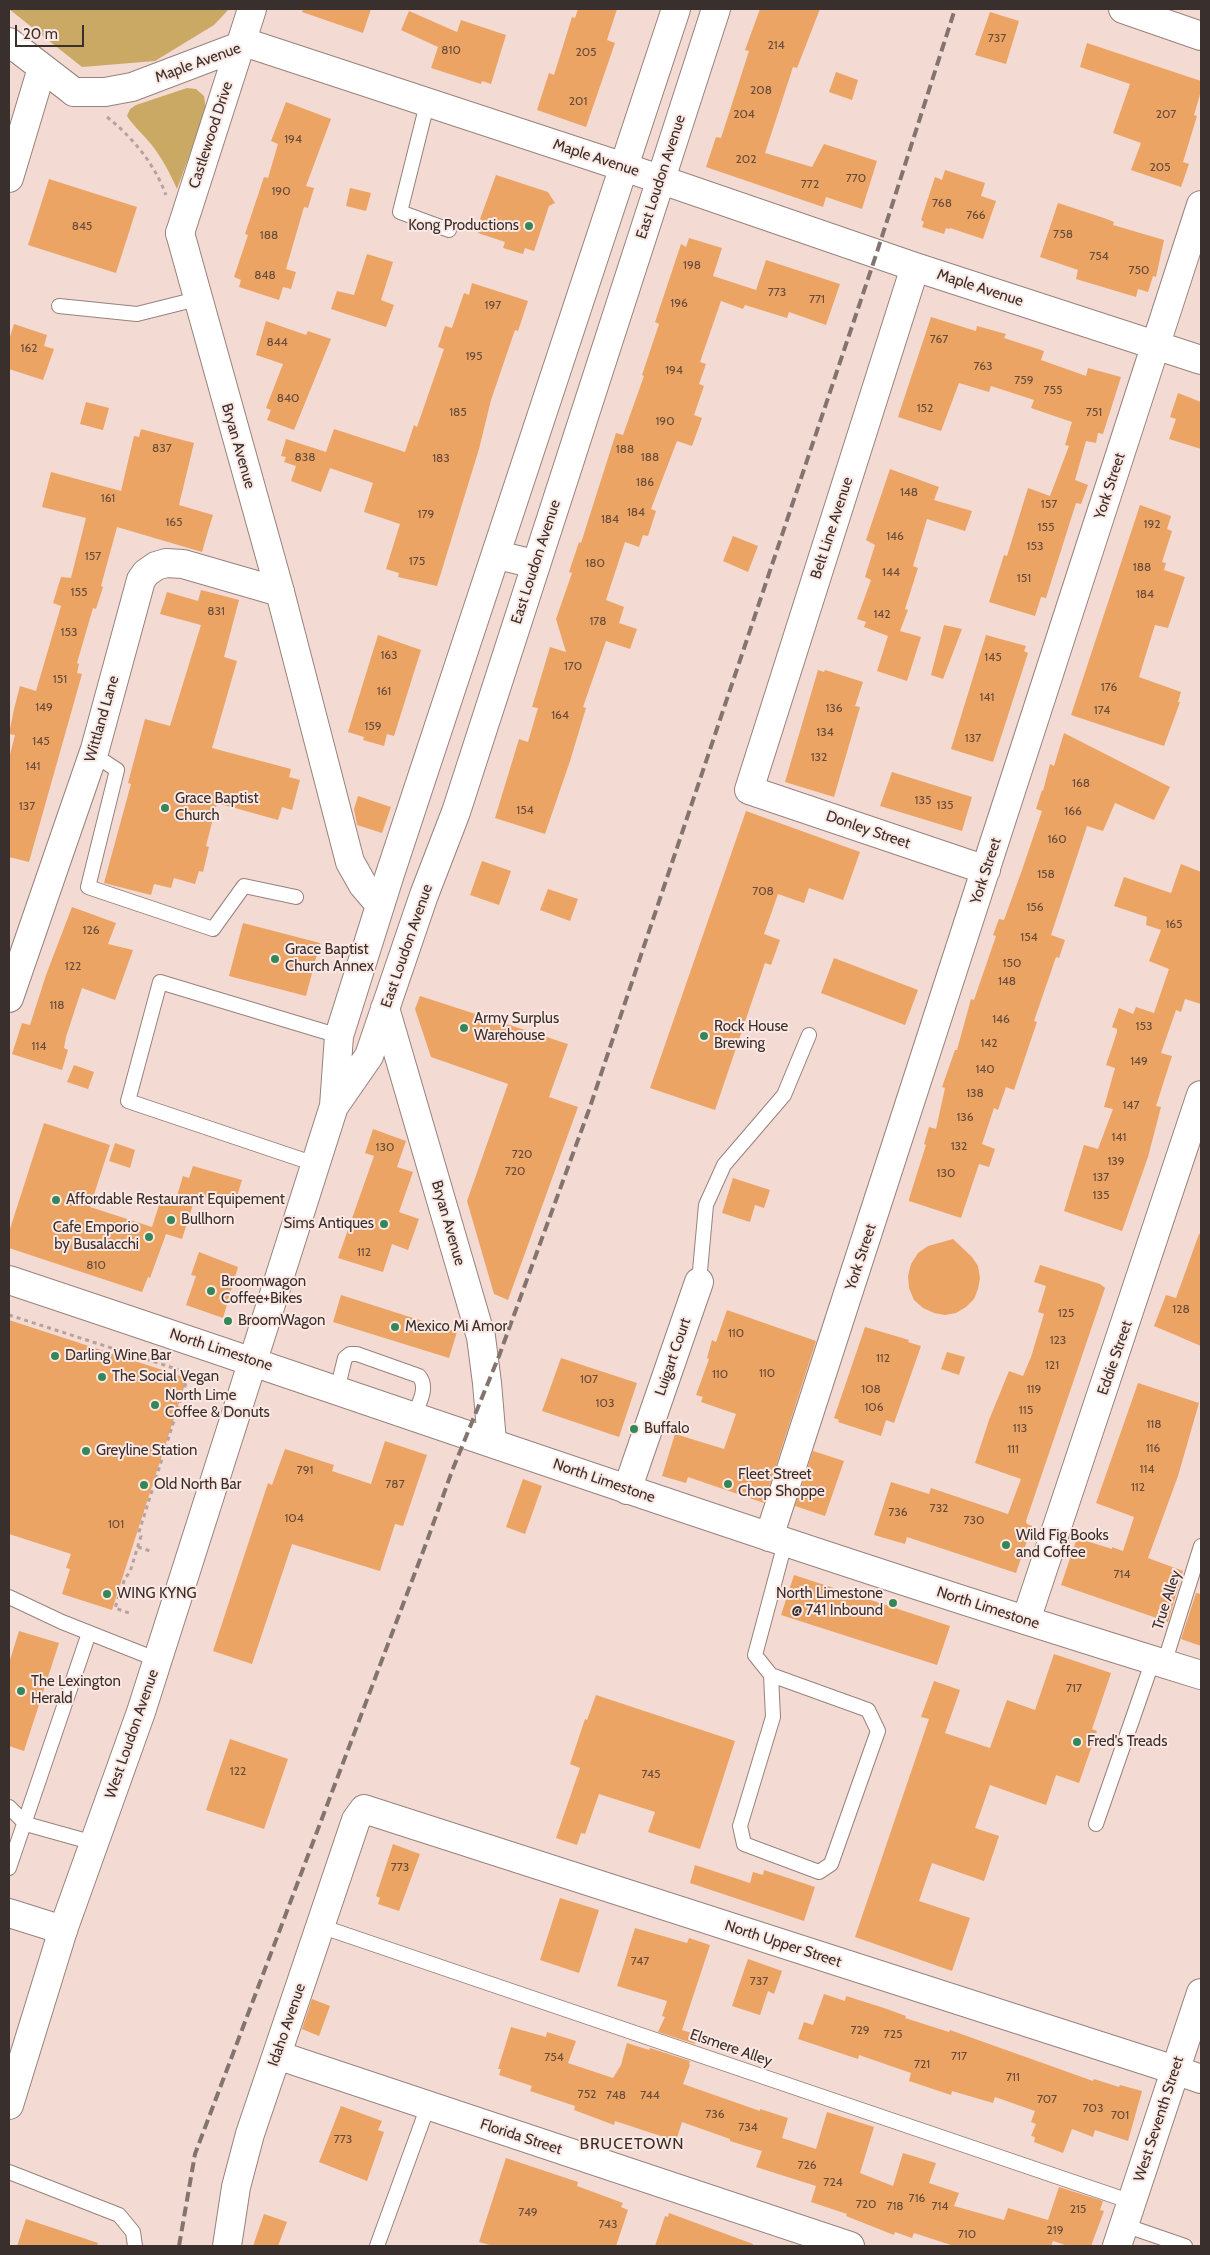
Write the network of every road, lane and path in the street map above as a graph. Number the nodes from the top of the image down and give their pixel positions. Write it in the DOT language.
graph roads {
  1 [pos="252,9"];
  2 [pos="676,9"];
  3 [pos="716,9"];
  4 [pos="1123,9"];
  5 [pos="1201,36"];
  6 [pos="9,42"];
  7 [pos="240,46"];
  8 [pos="42,68"];
  9 [pos="74,92"];
  10 [pos="427,104"];
  11 [pos="624,167"];
  12 [pos="9,178"];
  13 [pos="659,180"];
  14 [pos="167,198"];
  15 [pos="1201,205"];
  16 [pos="449,230"];
  17 [pos="180,233"];
  18 [pos="915,267"];
  19 [pos="197,299"];
  20 [pos="59,306"];
  21 [pos="1156,345"];
  22 [pos="1201,360"];
  23 [pos="496,555"];
  24 [pos="535,564"];
  25 [pos="280,592"];
  26 [pos="93,754"];
  27 [pos="750,790"];
  28 [pos="986,870"];
  29 [pos="296,897"];
  30 [pos="380,905"];
  31 [pos="9,998"];
  32 [pos="385,1008"];
  33 [pos="809,1035"];
  34 [pos="339,1036"];
  35 [pos="1201,1095"];
  36 [pos="334,1106"];
  37 [pos="315,1164"];
  38 [pos="9,1280"];
  39 [pos="699,1282"];
  40 [pos="9,1314"];
  41 [pos="254,1361"];
  42 [pos="337,1390"];
  43 [pos="414,1417"];
  44 [pos="492,1442"];
  45 [pos="627,1490"];
  46 [pos="777,1540"];
  47 [pos="1201,1546"];
  48 [pos="138,1547"];
  49 [pos="153,1552"];
  50 [pos="9,1598"];
  51 [pos="132,1614"];
  52 [pos="1026,1620"];
  53 [pos="89,1633"];
  54 [pos="158,1660"];
  55 [pos="1158,1662"];
  56 [pos="771,1675"];
  57 [pos="1201,1676"];
  58 [pos="9,1807"];
  59 [pos="364,1809"];
  60 [pos="26,1824"];
  61 [pos="1096,1824"];
  62 [pos="94,1843"];
  63 [pos="9,1868"];
  64 [pos="9,1913"];
  65 [pos="320,1926"];
  66 [pos="63,1930"];
  67 [pos="1201,1993"];
  68 [pos="277,2055"];
  69 [pos="1175,2070"];
  70 [pos="1201,2079"];
  71 [pos="11,2088"];
  72 [pos="428,2106"];
  73 [pos="9,2172"];
  74 [pos="1124,2224"];
  75 [pos="135,2246"];
  76 [pos="227,2246"];
  77 [pos="377,2246"];
  78 [pos="850,2246"];
  79 [pos="1185,2246"];
  1 -- 7 [label="street, Castlewood Drive"];
  2 -- 11 [label="street, East Loudon Avenue"];
  3 -- 13 [label="street, East Loudon Avenue"];
  4 -- 5 [label="street"];
  6 -- 8 [label="street"];
  7 -- 9 [label="street, Maple Avenue"];
  7 -- 10 [label="street, Maple Avenue"];
  7 -- 17 [label="street, Castlewood Drive"];
  8 -- 9 [label="street"];
  8 -- 12 [label="street"];
  9 -- 14 [label="path"];
  10 -- 11 [label="street, Maple Avenue"];
  10 -- 16 [label="lane"];
  11 -- 13 [label="street, Maple Avenue"];
  11 -- 23 [label="street, East Loudon Avenue"];
  13 -- 18 [label="street, Maple Avenue"];
  13 -- 24 [label="street, East Loudon Avenue"];
  15 -- 21 [label="street, York Street"];
  17 -- 19 [label="street, Bryan Avenue"];
  18 -- 21 [label="street, Maple Avenue"];
  18 -- 27 [label="street, Belt Line Avenue"];
  19 -- 20 [label="lane"];
  19 -- 25 [label="street, Bryan Avenue"];
  21 -- 22 [label="street, Maple Avenue"];
  21 -- 28 [label="street, York Street"];
  23 -- 24 [label="street"];
  23 -- 30 [label="street, East Loudon Avenue"];
  24 -- 32 [label="street, East Loudon Avenue"];
  25 -- 26 [label="street, Wittland Lane"];
  25 -- 30 [label="street, Bryan Avenue"];
  26 -- 29 [label="lane"];
  26 -- 31 [label="street, Wittland Lane"];
  27 -- 28 [label="street, Donley Street"];
  28 -- 46 [label="street, York Street"];
  30 -- 34 [label="street, East Loudon Avenue"];
  32 -- 36 [label="street, East Loudon Avenue"];
  32 -- 44 [label="street, Bryan Avenue"];
  33 -- 39 [label="lane"];
  34 -- 36 [label="street, East Loudon Avenue"];
  34 -- 37 [label="lane"];
  35 -- 52 [label="street, Eddie Street"];
  36 -- 37 [label="street, East Loudon Avenue"];
  37 -- 41 [label="street, East Loudon Avenue"];
  38 -- 41 [label="street, North Limestone"];
  39 -- 45 [label="street, Luigart Court"];
  40 -- 48 [label="path"];
  41 -- 42 [label="street, North Limestone"];
  41 -- 54 [label="street, West Loudon Avenue"];
  42 -- 43 [label="street, North Limestone"];
  42 -- 43 [label="lane"];
  43 -- 44 [label="street, North Limestone"];
  44 -- 45 [label="street, North Limestone"];
  45 -- 46 [label="street, North Limestone"];
  46 -- 52 [label="street, North Limestone"];
  46 -- 56 [label="lane"];
  47 -- 55 [label="lane, True Alley"];
  48 -- 49 [label="path"];
  48 -- 51 [label="path"];
  50 -- 53 [label="lane"];
  52 -- 55 [label="street, North Limestone"];
  53 -- 54 [label="lane"];
  53 -- 60 [label="lane"];
  54 -- 62 [label="street, West Loudon Avenue"];
  55 -- 57 [label="street, North Limestone"];
  55 -- 61 [label="lane, True Alley"];
  56 -- 56 [label="lane"];
  58 -- 60 [label="lane"];
  59 -- 65 [label="street, Idaho Avenue"];
  59 -- 69 [label="street, North Upper Street"];
  60 -- 62 [label="lane"];
  60 -- 63 [label="lane"];
  62 -- 66 [label="street, West Loudon Avenue"];
  64 -- 66 [label="street"];
  65 -- 68 [label="street, Idaho Avenue"];
  65 -- 74 [label="lane, Elsmere Alley"];
  66 -- 71 [label="street, West Loudon Avenue"];
  67 -- 69 [label="street, West Seventh Street"];
  68 -- 72 [label="street, Florida Street"];
  68 -- 76 [label="street, Idaho Avenue"];
  69 -- 70 [label="street, North Upper Street"];
  69 -- 74 [label="street, West Seventh Street"];
  72 -- 77 [label="lane"];
  72 -- 78 [label="street, Florida Street"];
  73 -- 75 [label="lane"];
  74 -- 79 [label="lane, Elsmere Alley"];
}
